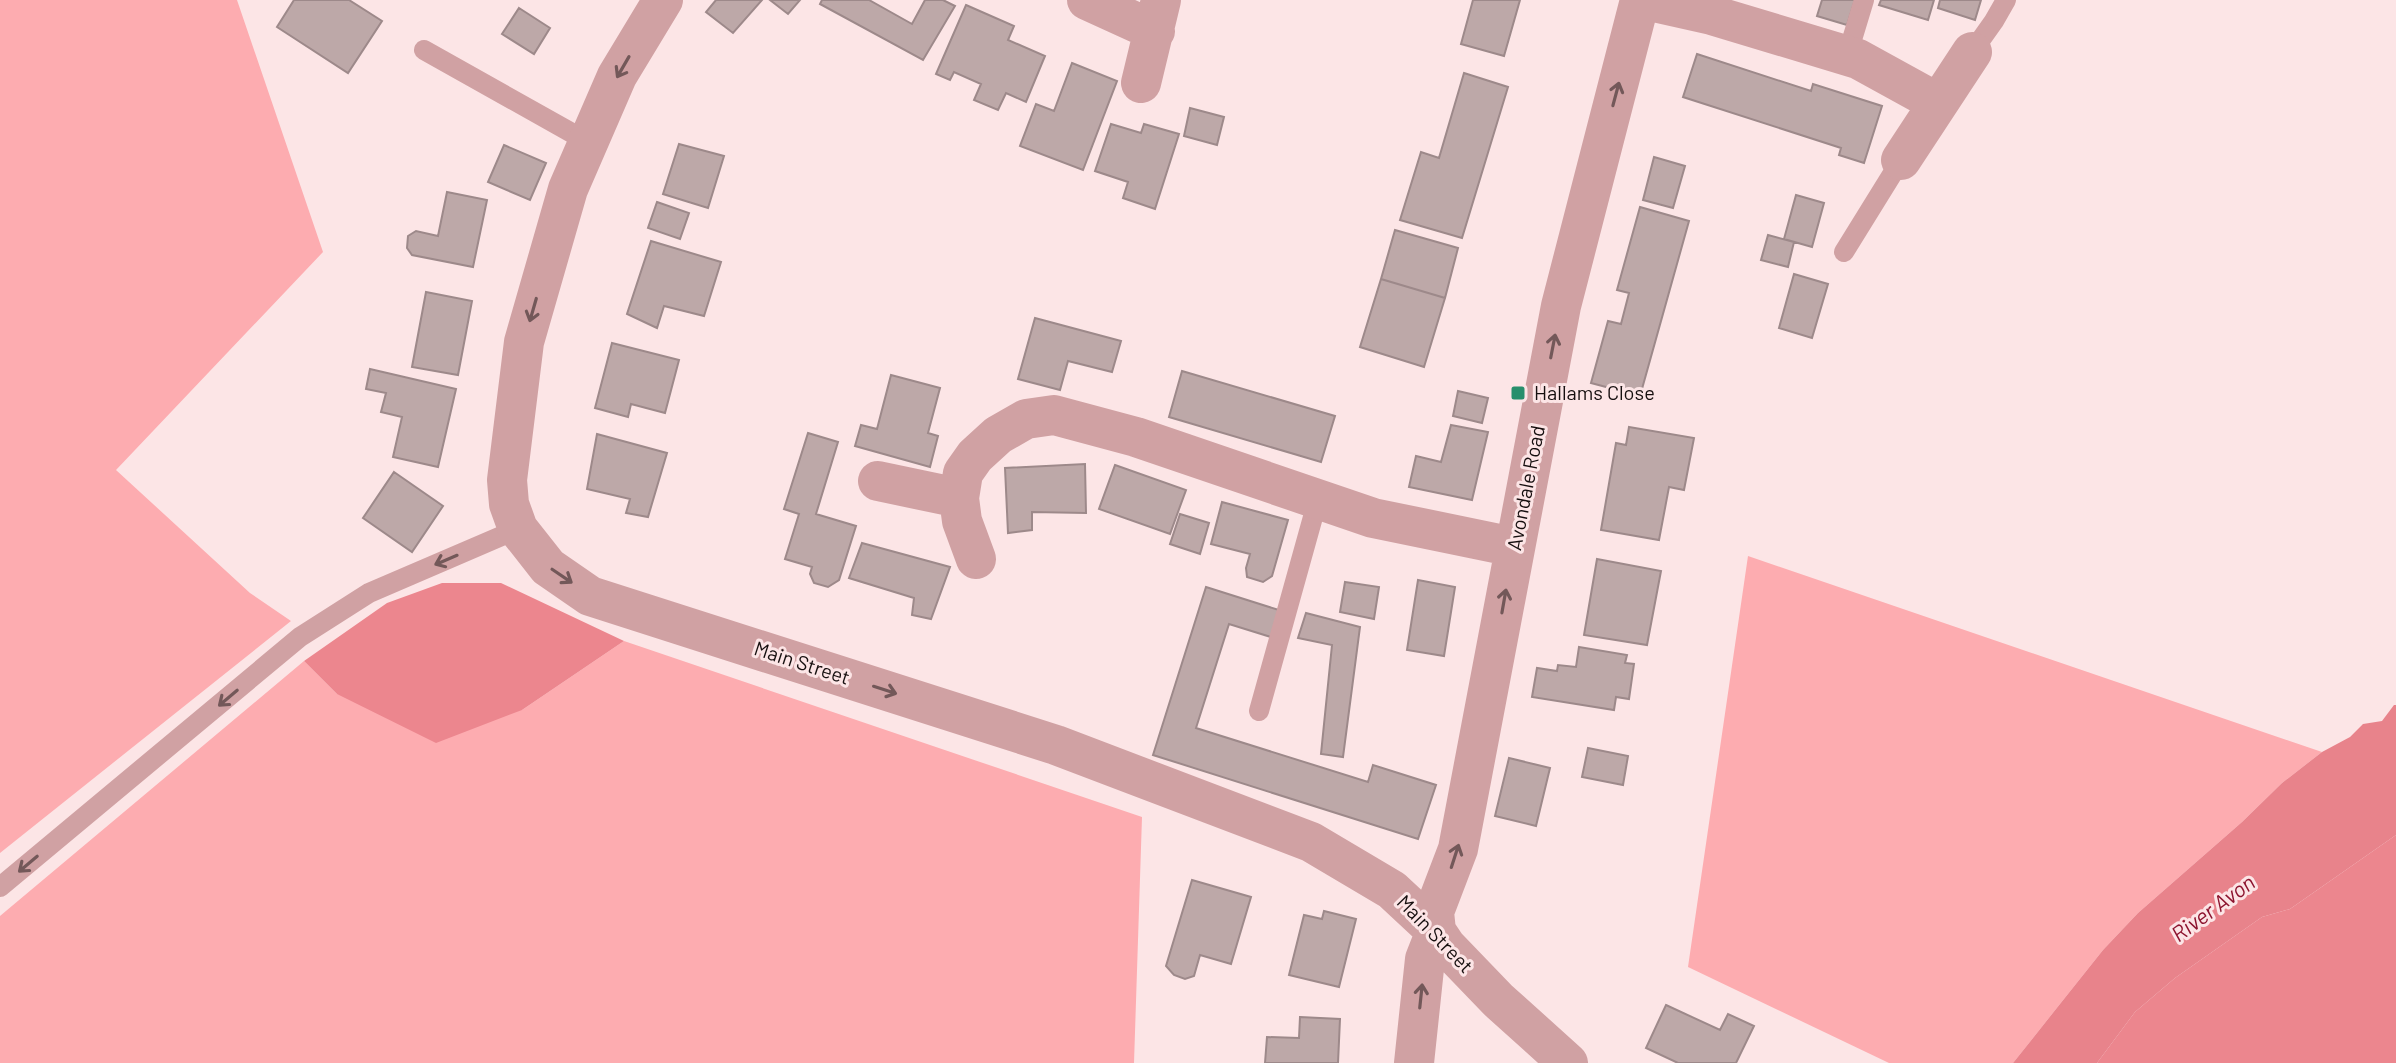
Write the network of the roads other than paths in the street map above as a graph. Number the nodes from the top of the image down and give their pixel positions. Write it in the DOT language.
graph roads {
  1 [pos="663,0"];
  2 [pos="1087,0"];
  3 [pos="1643,0"];
  4 [pos="1864,0"];
  5 [pos="2006,0"];
  6 [pos="1158,15"];
  7 [pos="424,50"];
  8 [pos="1972,52"];
  9 [pos="1847,56"];
  10 [pos="1141,83"];
  11 [pos="1938,103"];
  12 [pos="588,142"];
  13 [pos="1901,160"];
  14 [pos="1844,252"];
  15 [pos="878,481"];
  16 [pos="959,498"];
  17 [pos="1318,499"];
  18 [pos="518,529"];
  19 [pos="1514,547"];
  20 [pos="976,559"];
  21 [pos="1259,711"];
  22 [pos="0,887"];
  23 [pos="1436,931"];
  24 [pos="1414,1063"];
  25 [pos="1568,1063"];
  1 -- 12 [label="street, Main Street, one-way"];
  2 -- 6 [label="street"];
  3 -- 9 [label="street"];
  19 -- 3 [label="street, Avondale Road, one-way"];
  4 -- 9 [label="lane"];
  5 -- 8 [label="lane"];
  6 -- 10 [label="street"];
  7 -- 12 [label="lane"];
  8 -- 11 [label="street"];
  9 -- 11 [label="street"];
  11 -- 13 [label="street"];
  12 -- 18 [label="street, Main Street, one-way"];
  13 -- 14 [label="lane"];
  15 -- 16 [label="street"];
  16 -- 17 [label="street"];
  16 -- 20 [label="street"];
  17 -- 19 [label="street"];
  17 -- 21 [label="lane"];
  18 -- 22 [label="lane, one-way"];
  18 -- 23 [label="street, Main Street, one-way"];
  23 -- 19 [label="street, Avondale Road, one-way"];
  24 -- 23 [label="street, Avondale Road, one-way"];
  23 -- 25 [label="street, Main Street"];
}
